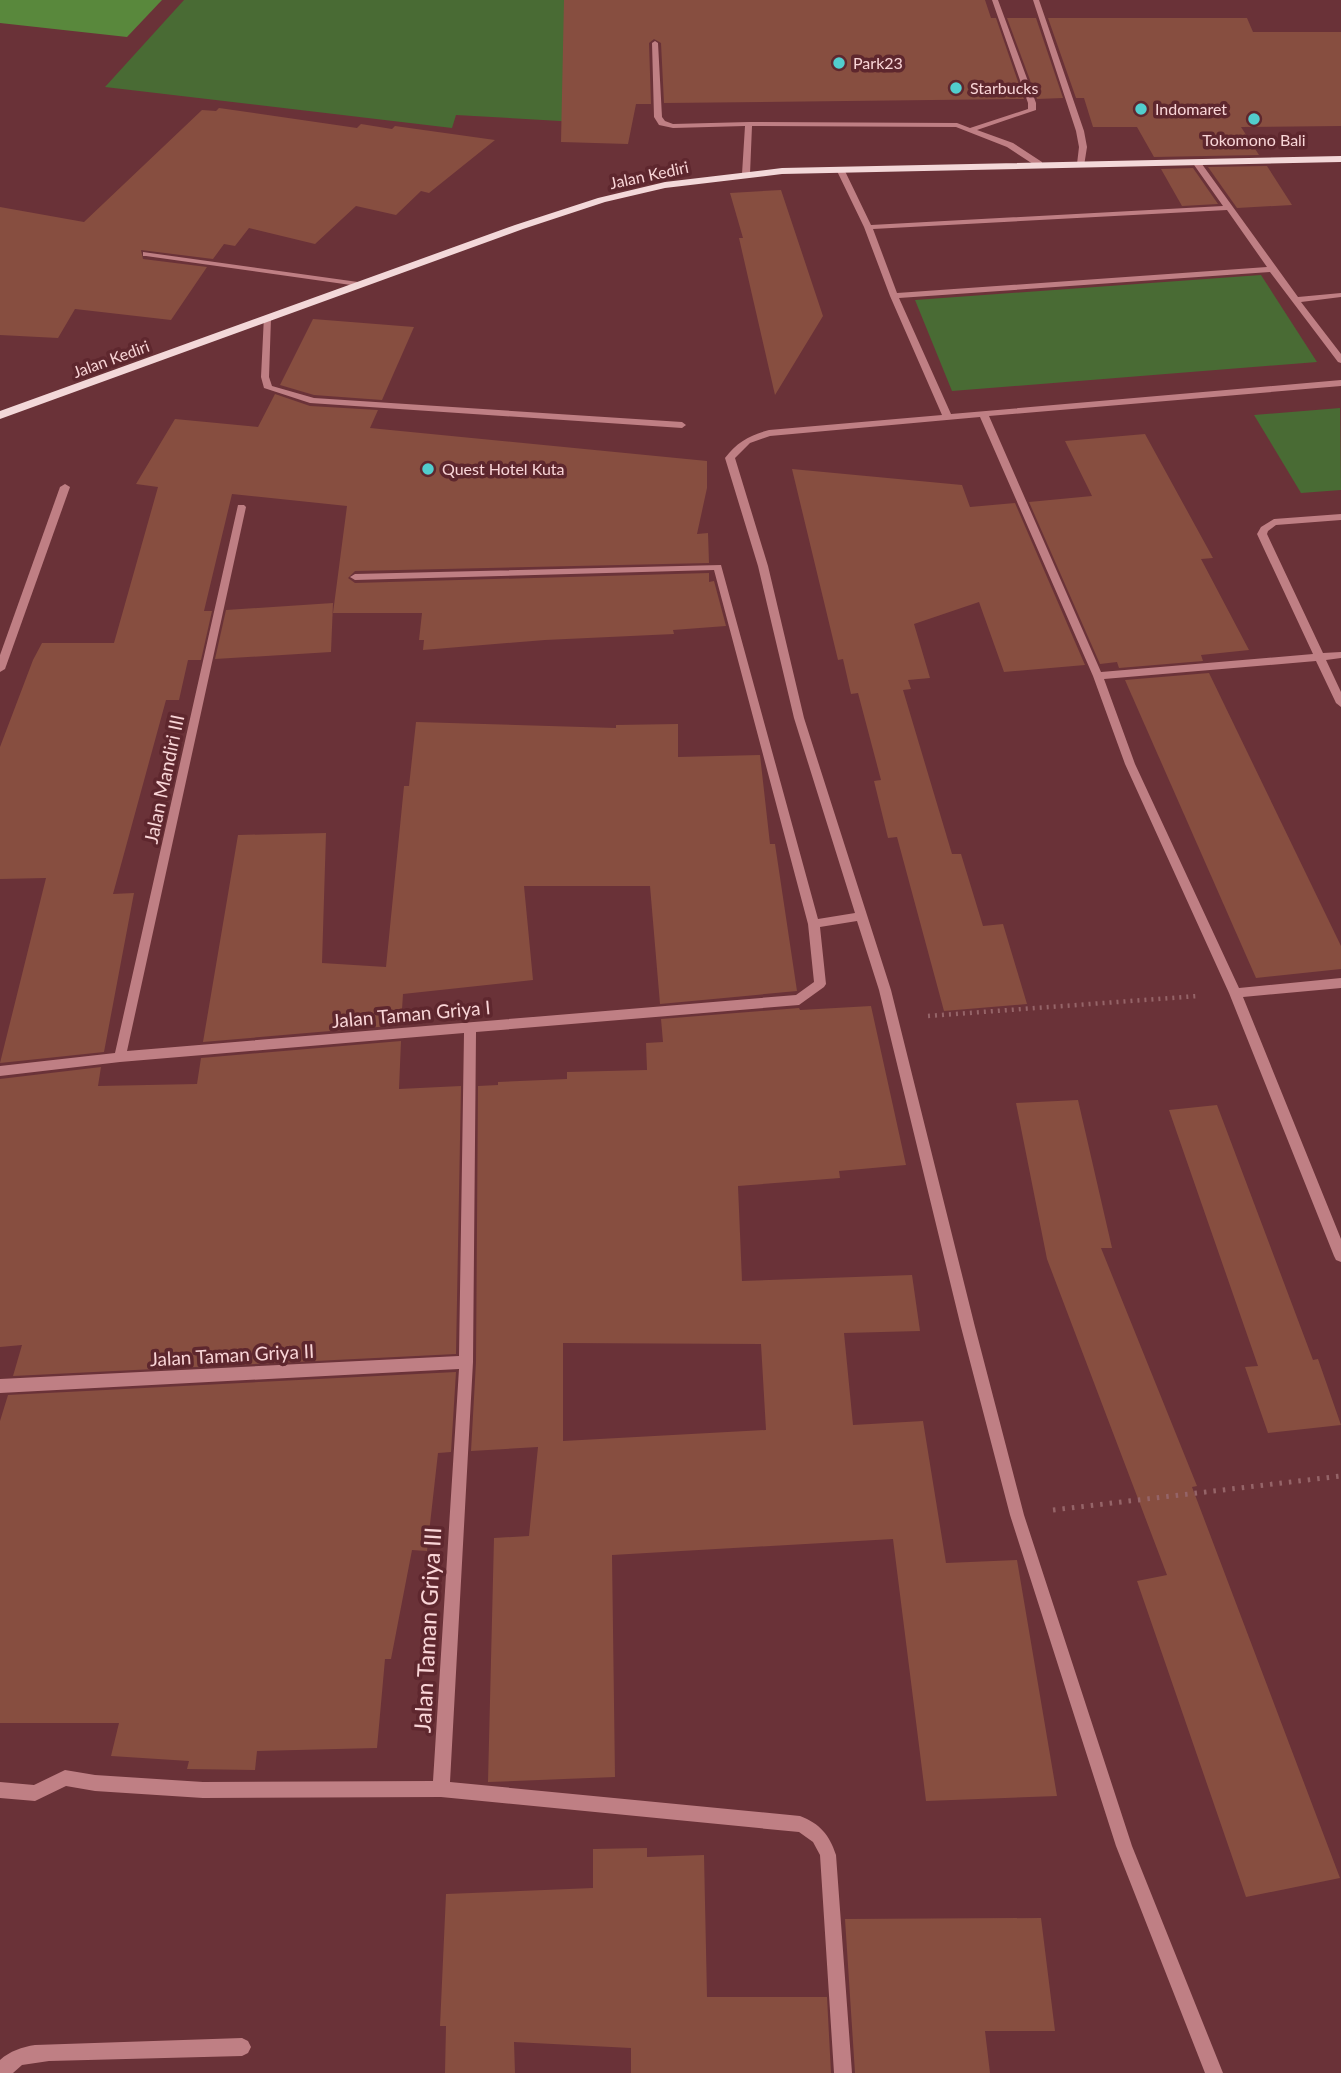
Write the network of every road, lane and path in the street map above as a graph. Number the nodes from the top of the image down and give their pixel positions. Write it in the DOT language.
graph roads {
  1 [pos="995,0"];
  2 [pos="1035,0"];
  3 [pos="655,43"];
  4 [pos="749,124"];
  5 [pos="973,130"];
  6 [pos="1341,159"];
  7 [pos="1196,162"];
  8 [pos="1081,163"];
  9 [pos="1039,164"];
  10 [pos="840,169"];
  11 [pos="746,174"];
  12 [pos="1229,208"];
  13 [pos="868,227"];
  14 [pos="146,254"];
  15 [pos="1272,269"];
  16 [pos="358,284"];
  17 [pos="1341,295"];
  18 [pos="894,296"];
  19 [pos="1295,300"];
  20 [pos="267,318"];
  21 [pos="1341,360"];
  22 [pos="1341,383"];
  23 [pos="983,413"];
  24 [pos="0,415"];
  25 [pos="947,416"];
  26 [pos="682,425"];
  27 [pos="65,487"];
  28 [pos="242,507"];
  29 [pos="1341,517"];
  30 [pos="355,577"];
  31 [pos="1341,655"];
  32 [pos="1319,657"];
  33 [pos="0,669"];
  34 [pos="1098,676"];
  35 [pos="1341,703"];
  36 [pos="862,916"];
  37 [pos="814,924"];
  38 [pos="1341,983"];
  39 [pos="1235,993"];
  40 [pos="892,1019"];
  41 [pos="470,1028"];
  42 [pos="120,1057"];
  43 [pos="0,1071"];
  44 [pos="1341,1256"];
  45 [pos="466,1362"];
  46 [pos="0,1387"];
  47 [pos="1341,1476"];
  48 [pos="1017,1515"];
  49 [pos="441,1789"];
  50 [pos="0,1790"];
  51 [pos="242,2047"];
  52 [pos="2,2073"];
  53 [pos="843,2073"];
  54 [pos="1214,2073"];
  1 -- 5 [label="street"];
  2 -- 8 [label="street"];
  3 -- 4 [label="street"];
  4 -- 5 [label="street"];
  4 -- 11 [label="street"];
  5 -- 9 [label="street"];
  6 -- 7 [label="main road, Jalan Kediri"];
  7 -- 8 [label="main road, Jalan Kediri"];
  7 -- 12 [label="street"];
  8 -- 9 [label="main road, Jalan Kediri"];
  9 -- 10 [label="main road, Jalan Kediri"];
  10 -- 11 [label="main road, Jalan Kediri"];
  10 -- 13 [label="street"];
  11 -- 16 [label="main road, Jalan Kediri"];
  12 -- 13 [label="street"];
  12 -- 15 [label="street"];
  13 -- 18 [label="street"];
  14 -- 16 [label="street"];
  15 -- 18 [label="street"];
  15 -- 19 [label="street"];
  16 -- 20 [label="main road, Jalan Kediri"];
  17 -- 19 [label="street"];
  18 -- 25 [label="street"];
  19 -- 21 [label="street"];
  20 -- 24 [label="main road, Jalan Kediri"];
  20 -- 26 [label="street"];
  22 -- 23 [label="street"];
  23 -- 25 [label="street"];
  23 -- 34 [label="street"];
  25 -- 36 [label="street"];
  27 -- 33 [label="street"];
  28 -- 42 [label="street, Jalan Mandiri III"];
  29 -- 32 [label="street"];
  30 -- 37 [label="street"];
  31 -- 32 [label="street"];
  32 -- 34 [label="street"];
  32 -- 35 [label="street"];
  34 -- 39 [label="street"];
  36 -- 37 [label="street"];
  36 -- 40 [label="street"];
  37 -- 41 [label="street, Jalan Taman Griya I"];
  38 -- 39 [label="street"];
  39 -- 40 [label="path"];
  39 -- 44 [label="street"];
  40 -- 48 [label="street"];
  41 -- 42 [label="street, Jalan Taman Griya I"];
  41 -- 45 [label="street, Jalan Taman Griya III"];
  42 -- 43 [label="street, Jalan Taman Griya I"];
  45 -- 46 [label="street, Jalan Taman Griya II"];
  45 -- 49 [label="street, Jalan Taman Griya III"];
  47 -- 48 [label="path"];
  48 -- 54 [label="street"];
  49 -- 50 [label="street"];
  49 -- 53 [label="street"];
  51 -- 52 [label="street"];
}
